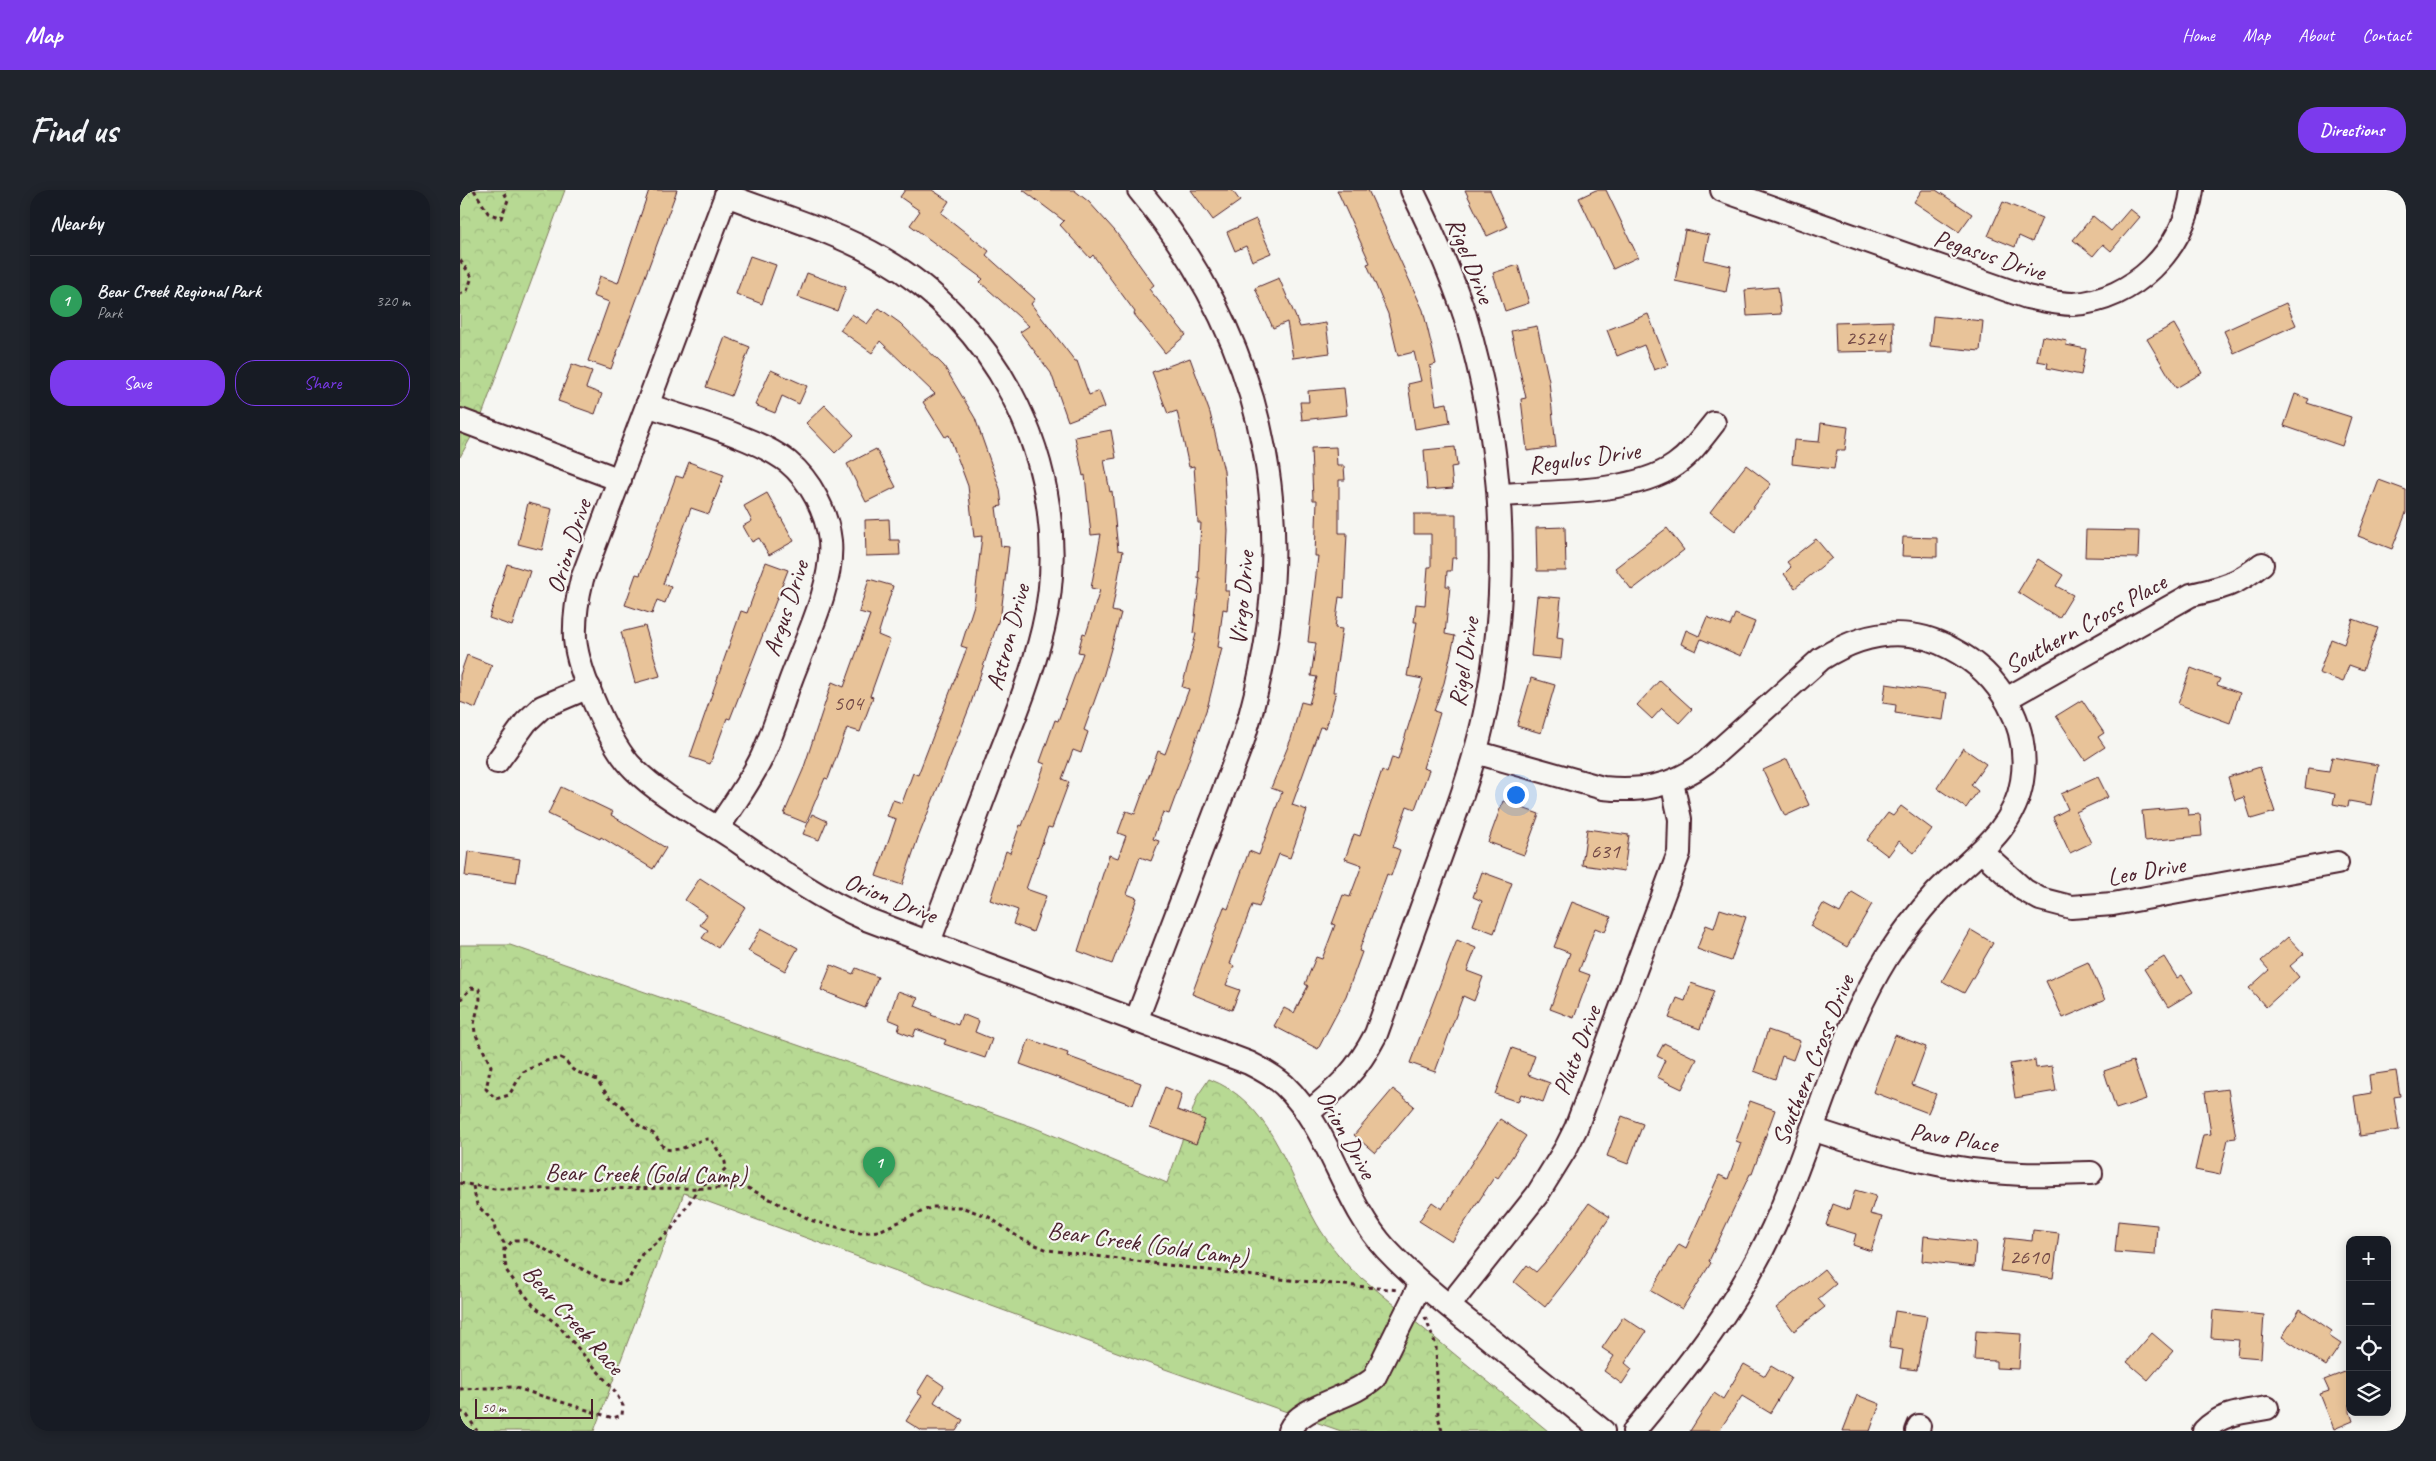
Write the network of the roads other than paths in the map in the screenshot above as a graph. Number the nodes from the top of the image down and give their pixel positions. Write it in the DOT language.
graph roads {
  1 [pos="1139,190"];
  2 [pos="1412,190"];
  3 [pos="1722,190"];
  4 [pos="2192,190"];
  5 [pos="727,193"];
  6 [pos="647,405"];
  7 [pos="460,420"];
  8 [pos="1714,423"];
  9 [pos="620,480"];
  10 [pos="1500,495"];
  11 [pos="2262,564"];
  12 [pos="589,687"];
  13 [pos="2006,698"];
  14 [pos="1474,752"];
  15 [pos="497,762"];
  16 [pos="1672,782"];
  17 [pos="718,828"];
  18 [pos="1981,851"];
  19 [pos="2337,863"];
  20 [pos="929,942"];
  21 [pos="1136,1021"];
  22 [pos="1308,1112"];
  23 [pos="1812,1129"];
  24 [pos="2091,1172"];
  25 [pos="1416,1291"];
  26 [pos="1449,1306"];
  27 [pos="2267,1408"];
  28 [pos="1289,1431"];
  29 [pos="1604,1431"];
  30 [pos="1634,1431"];
  31 [pos="2204,1431"];
  1 -- 21 [label="street, Virgo Drive"];
  2 -- 10 [label="street, Rigel Drive"];
  3 -- 4 [label="street, Pegasus Drive"];
  5 -- 6 [label="street, Orion Drive"];
  5 -- 20 [label="street, Astron Drive"];
  6 -- 9 [label="street, Orion Drive"];
  6 -- 17 [label="street, Argus Drive"];
  7 -- 9 [label="street"];
  8 -- 10 [label="street, Regulus Drive"];
  9 -- 12 [label="street, Orion Drive"];
  10 -- 14 [label="street, Rigel Drive"];
  11 -- 13 [label="street, Southern Cross Place"];
  12 -- 15 [label="street"];
  12 -- 17 [label="street, Orion Drive"];
  13 -- 16 [label="street, Southern Cross Drive"];
  13 -- 18 [label="street, Southern Cross Drive"];
  14 -- 16 [label="street, Southern Cross Drive"];
  14 -- 22 [label="street, Rigel Drive"];
  16 -- 26 [label="street, Pluto Drive"];
  17 -- 20 [label="street, Orion Drive"];
  18 -- 19 [label="street, Leo Drive"];
  18 -- 23 [label="street, Southern Cross Drive"];
  20 -- 21 [label="street, Orion Drive"];
  21 -- 22 [label="street, Orion Drive"];
  22 -- 25 [label="street, Orion Drive"];
  23 -- 24 [label="street, Pavo Place"];
  23 -- 30 [label="street, Southern Cross Drive"];
  25 -- 26 [label="street, Orion Drive"];
  25 -- 28 [label="street"];
  26 -- 29 [label="street, Orion Drive"];
  27 -- 31 [label="street"];
}
